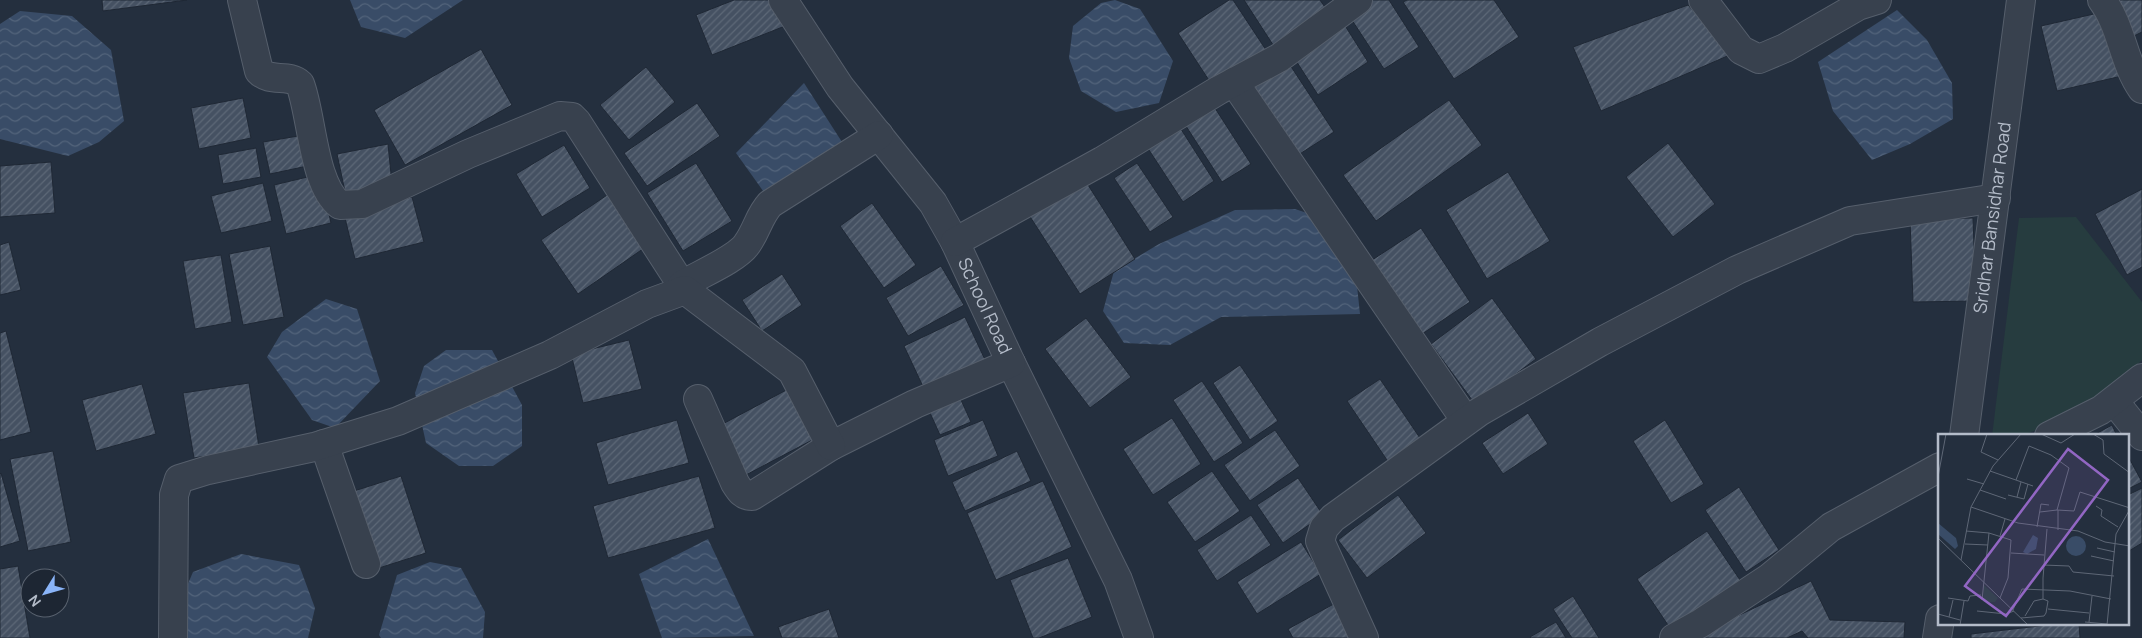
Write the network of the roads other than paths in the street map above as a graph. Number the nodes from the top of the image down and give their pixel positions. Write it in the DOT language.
graph roads {
  1 [pos="242,0"];
  2 [pos="783,0"];
  3 [pos="1703,0"];
  4 [pos="1877,0"];
  5 [pos="2021,0"];
  6 [pos="2102,0"];
  7 [pos="1343,4"];
  8 [pos="1234,82"];
  9 [pos="2142,89"];
  10 [pos="878,135"];
  11 [pos="1996,198"];
  12 [pos="955,242"];
  13 [pos="683,287"];
  14 [pos="1011,363"];
  15 [pos="2142,378"];
  16 [pos="698,399"];
  17 [pos="2114,401"];
  18 [pos="1466,421"];
  19 [pos="1964,434"];
  20 [pos="2053,434"];
  21 [pos="2142,436"];
  22 [pos="324,444"];
  23 [pos="831,446"];
  24 [pos="1938,468"];
  25 [pos="366,564"];
  26 [pos="173,638"];
  27 [pos="1139,638"];
  28 [pos="1364,638"];
  29 [pos="1674,638"];
  1 -- 13 [label="street"];
  2 -- 10 [label="street, School Road"];
  3 -- 4 [label="street"];
  5 -- 11 [label="street, Sridhar Bansidhar Road"];
  6 -- 9 [label="street"];
  7 -- 8 [label="street"];
  8 -- 12 [label="street"];
  8 -- 18 [label="street"];
  10 -- 12 [label="street, School Road"];
  10 -- 13 [label="street"];
  11 -- 18 [label="street"];
  11 -- 19 [label="street, Sridhar Bansidhar Road"];
  12 -- 14 [label="street, School Road"];
  13 -- 22 [label="street"];
  13 -- 23 [label="street"];
  14 -- 23 [label="street"];
  14 -- 27 [label="street, School Road"];
  15 -- 17 [label="street"];
  16 -- 23 [label="street"];
  17 -- 20 [label="street"];
  17 -- 21 [label="street"];
  18 -- 28 [label="street"];
  22 -- 25 [label="street"];
  22 -- 26 [label="street"];
  24 -- 29 [label="street"];
}
